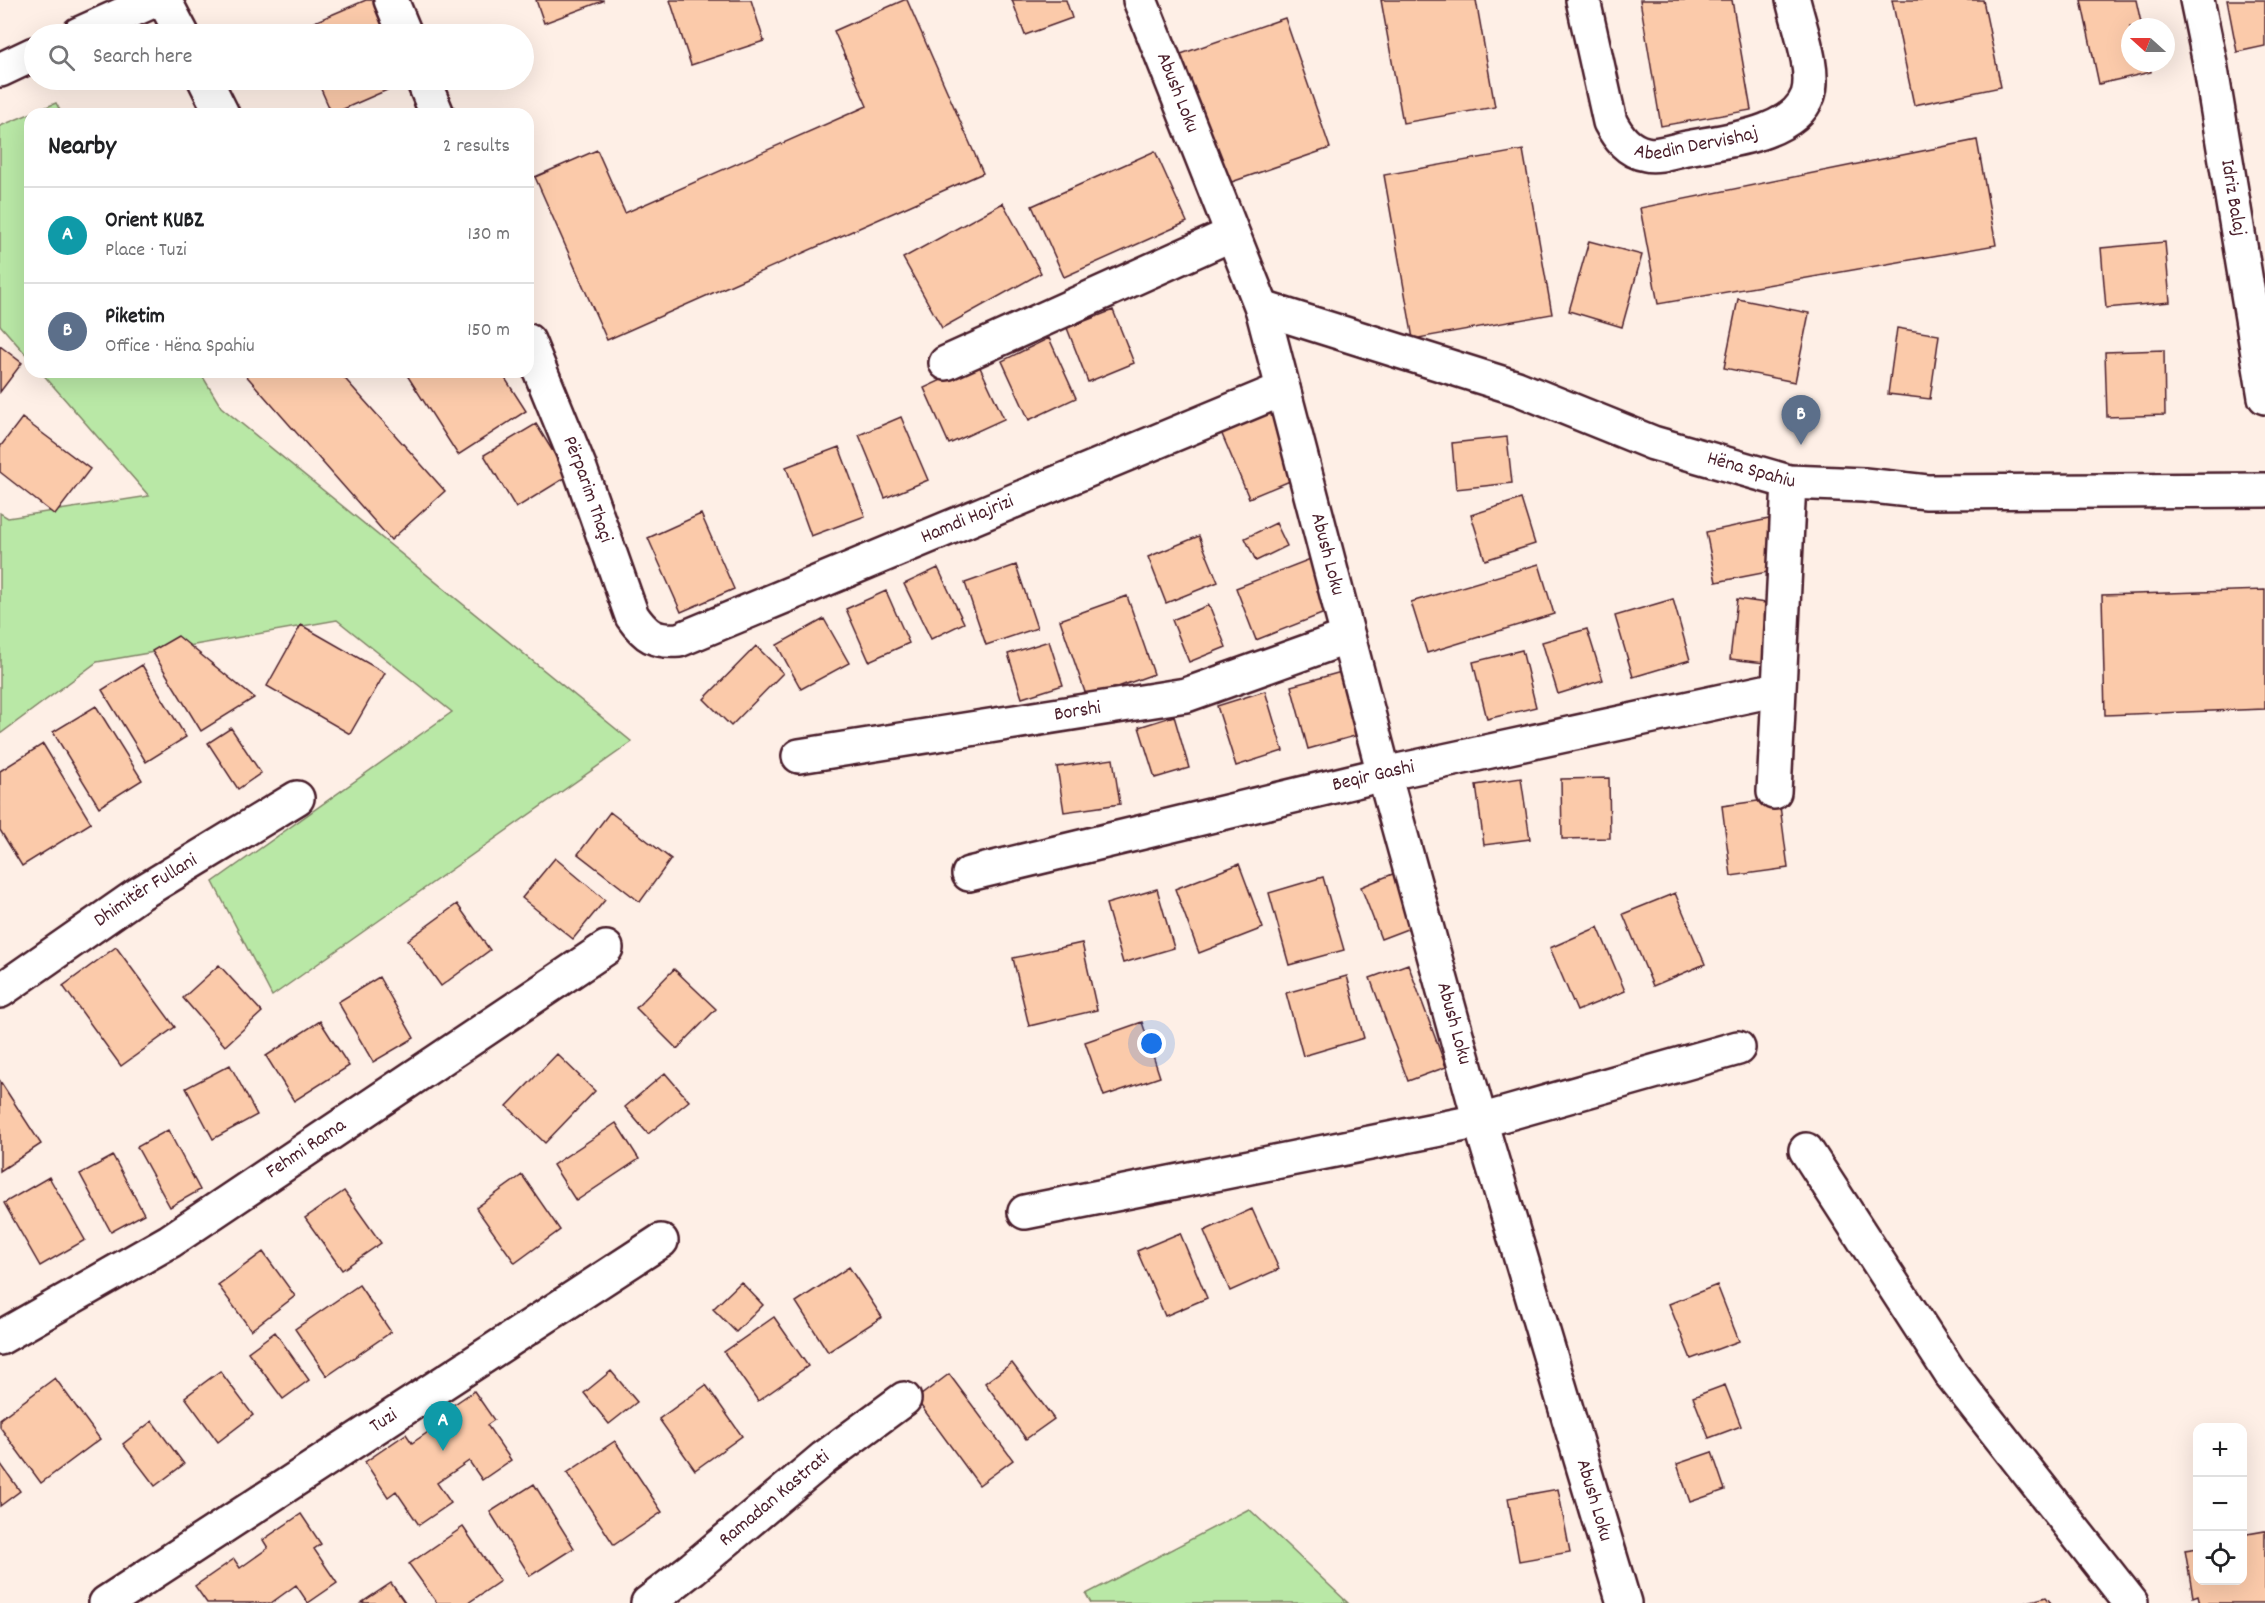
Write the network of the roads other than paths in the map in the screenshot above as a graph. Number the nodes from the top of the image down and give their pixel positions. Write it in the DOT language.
graph roads {
  1 [pos="155,0"];
  2 [pos="164,0"];
  3 [pos="391,0"];
  4 [pos="1141,0"];
  5 [pos="1583,0"];
  6 [pos="1793,0"];
  7 [pos="2197,0"];
  8 [pos="101,24"];
  9 [pos="177,24"];
  10 [pos="401,24"];
  11 [pos="24,59"];
  12 [pos="0,70"];
  13 [pos="210,90"];
  14 [pos="427,90"];
  15 [pos="219,108"];
  16 [pos="434,108"];
  17 [pos="1232,234"];
  18 [pos="1262,308"];
  19 [pos="534,356"];
  20 [pos="946,363"];
  21 [pos="1284,388"];
  22 [pos="2265,397"];
  23 [pos="1789,482"];
  24 [pos="2265,490"];
  25 [pos="650,637"];
  26 [pos="1348,637"];
  27 [pos="1778,689"];
  28 [pos="799,756"];
  29 [pos="1384,774"];
  30 [pos="1774,792"];
  31 [pos="297,798"];
  32 [pos="969,874"];
  33 [pos="606,948"];
  34 [pos="0,991"];
  35 [pos="1738,1048"];
  36 [pos="1480,1121"];
  37 [pos="1806,1150"];
  38 [pos="1025,1212"];
  39 [pos="661,1241"];
  40 [pos="0,1338"];
  41 [pos="904,1399"];
  42 [pos="106,1603"];
  43 [pos="648,1603"];
  44 [pos="1624,1603"];
  45 [pos="2131,1603"];
  1 -- 8 [label="street"];
  2 -- 9 [label="street"];
  3 -- 10 [label="street"];
  4 -- 17 [label="street, Abush Loku"];
  5 -- 6 [label="street, Abedin Dervishaj"];
  7 -- 22 [label="street, Idriz Balaj"];
  11 -- 12 [label="street"];
  13 -- 15 [label="street"];
  14 -- 16 [label="street"];
  17 -- 18 [label="street, Abush Loku"];
  17 -- 20 [label="street"];
  18 -- 21 [label="street, Abush Loku"];
  18 -- 23 [label="street, Hëna Spahiu"];
  19 -- 25 [label="street, Përparim Thaçi"];
  21 -- 25 [label="street, Hamdi Hajrizi"];
  21 -- 26 [label="street, Abush Loku"];
  23 -- 24 [label="street, Hëna Spahiu"];
  23 -- 27 [label="street"];
  26 -- 28 [label="street, Borshi"];
  26 -- 29 [label="street, Abush Loku"];
  27 -- 29 [label="street, Beqir Gashi"];
  27 -- 30 [label="street"];
  29 -- 32 [label="street, Beqir Gashi"];
  29 -- 36 [label="street, Abush Loku"];
  31 -- 34 [label="street, Dhimitër Fullani"];
  33 -- 40 [label="street, Fehmi Rama"];
  35 -- 36 [label="street"];
  36 -- 38 [label="street"];
  36 -- 44 [label="street, Abush Loku"];
  37 -- 45 [label="street"];
  39 -- 42 [label="street, Tuzi"];
  41 -- 43 [label="street, Ramadan Kastrati"];
}
